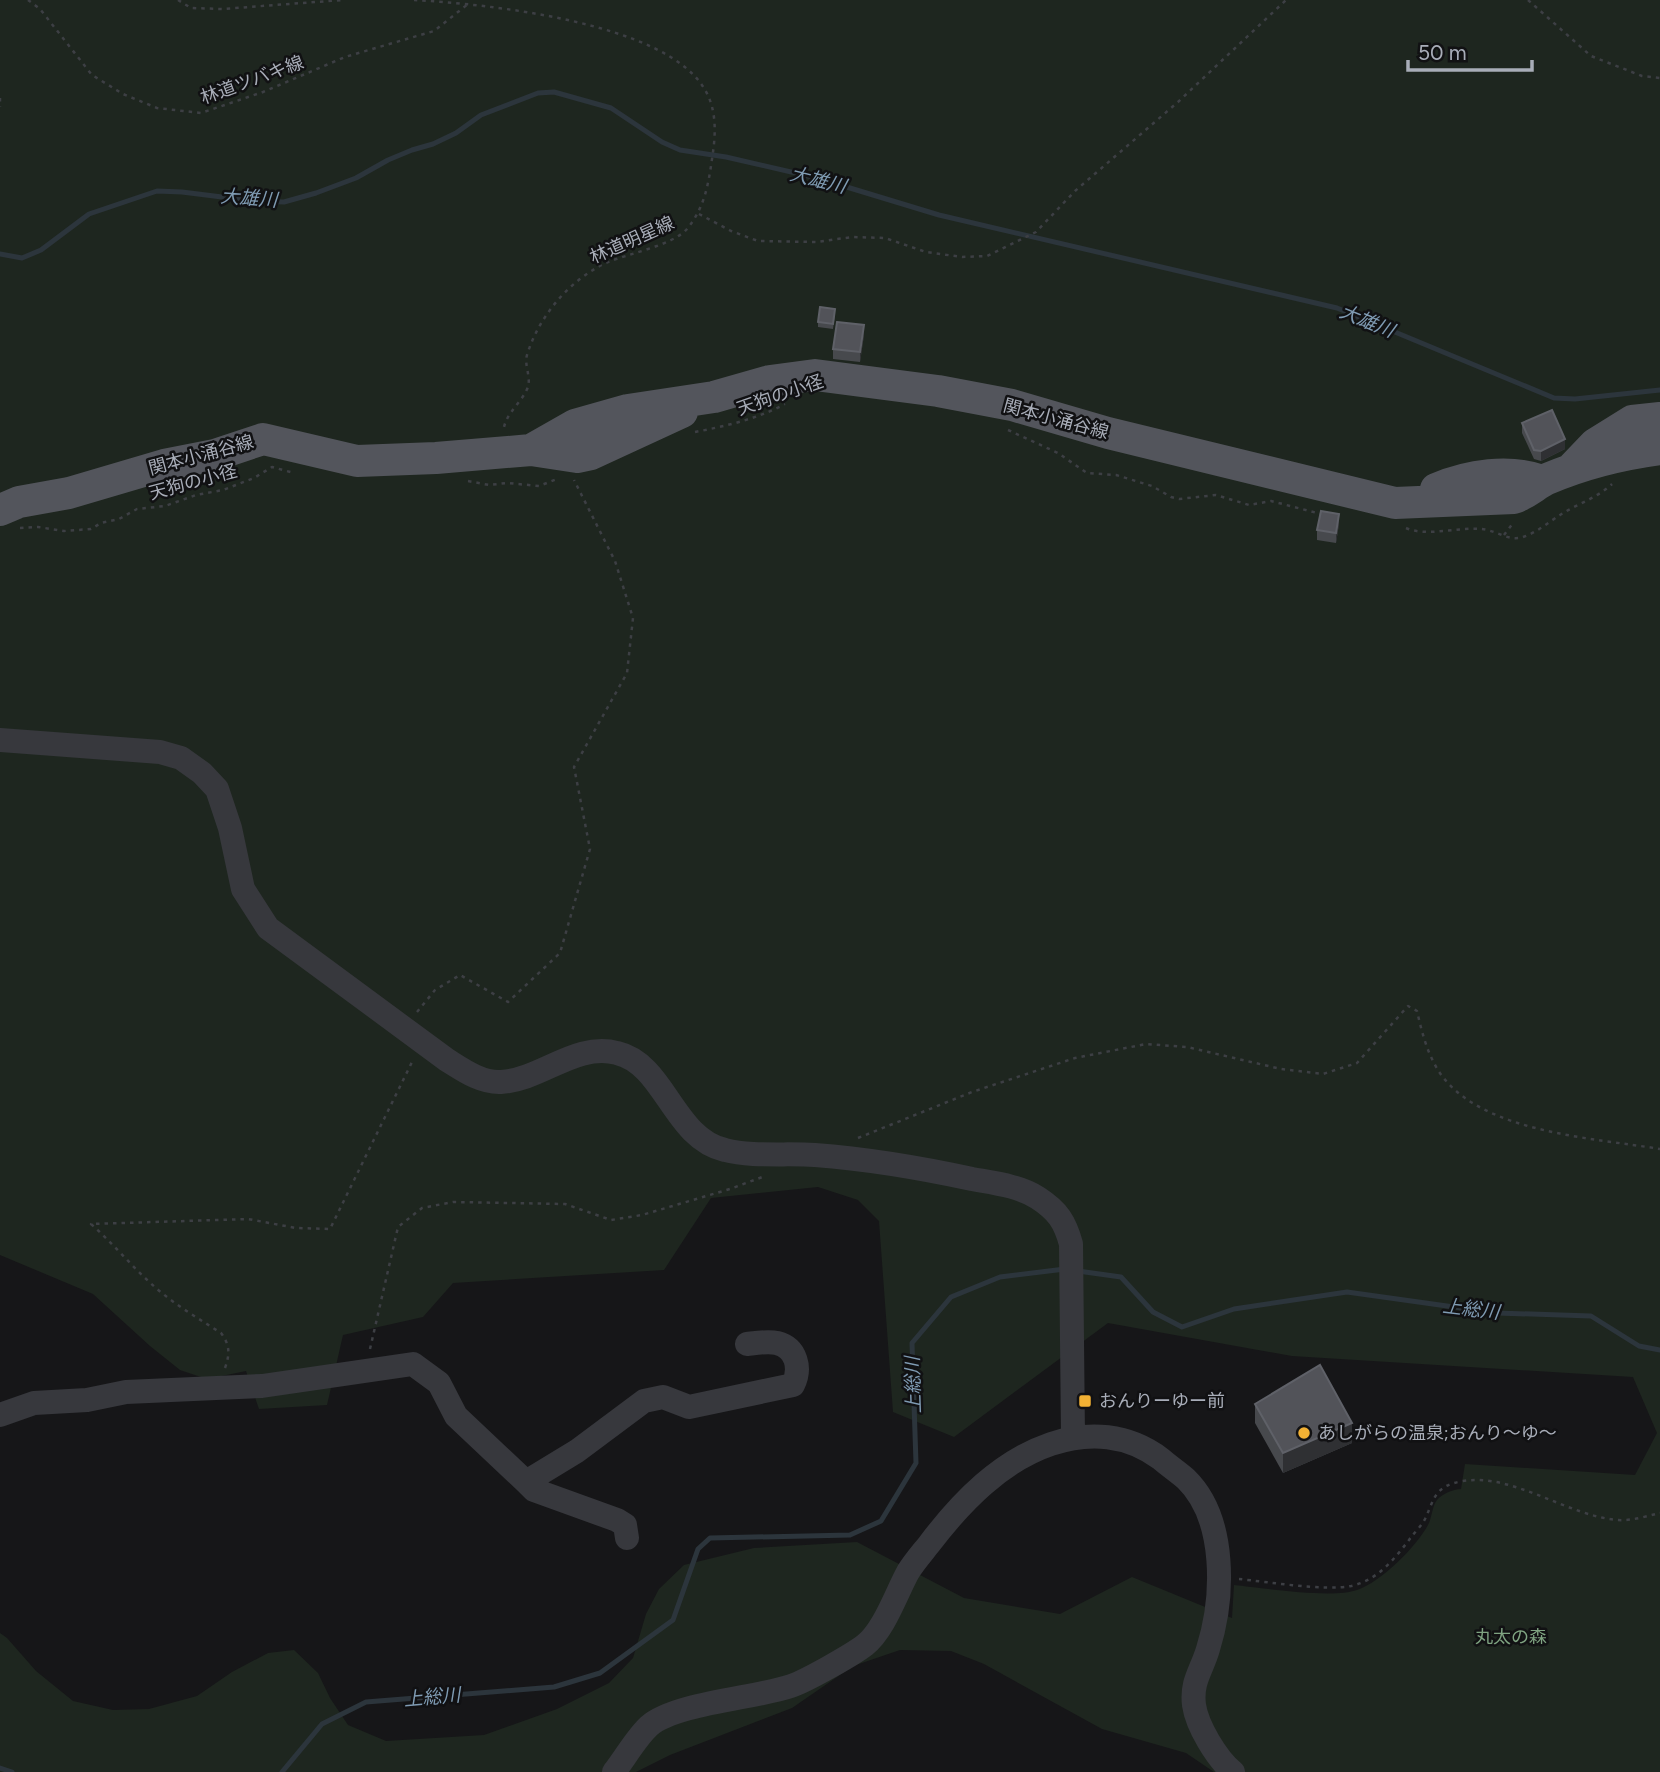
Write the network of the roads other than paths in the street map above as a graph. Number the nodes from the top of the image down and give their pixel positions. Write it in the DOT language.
graph roads {
  1 [pos="1660,418"];
  2 [pos="1660,449"];
  3 [pos="1556,476"];
  4 [pos="8,519"];
  5 [pos="0,740"];
  6 [pos="747,1343"];
  7 [pos="0,1415"];
  8 [pos="1073,1436"];
  9 [pos="526,1482"];
  10 [pos="627,1538"];
  11 [pos="614,1772"];
  12 [pos="1233,1772"];
  1 -- 3 [label="main road, 関本小涌谷線"];
  2 -- 3 [label="main road, 関本小涌谷線"];
  3 -- 4 [label="main road, 関本小涌谷線"];
  5 -- 8 [label="street"];
  6 -- 9 [label="street"];
  7 -- 9 [label="street"];
  8 -- 11 [label="street"];
  8 -- 12 [label="street"];
  9 -- 10 [label="street"];
}
